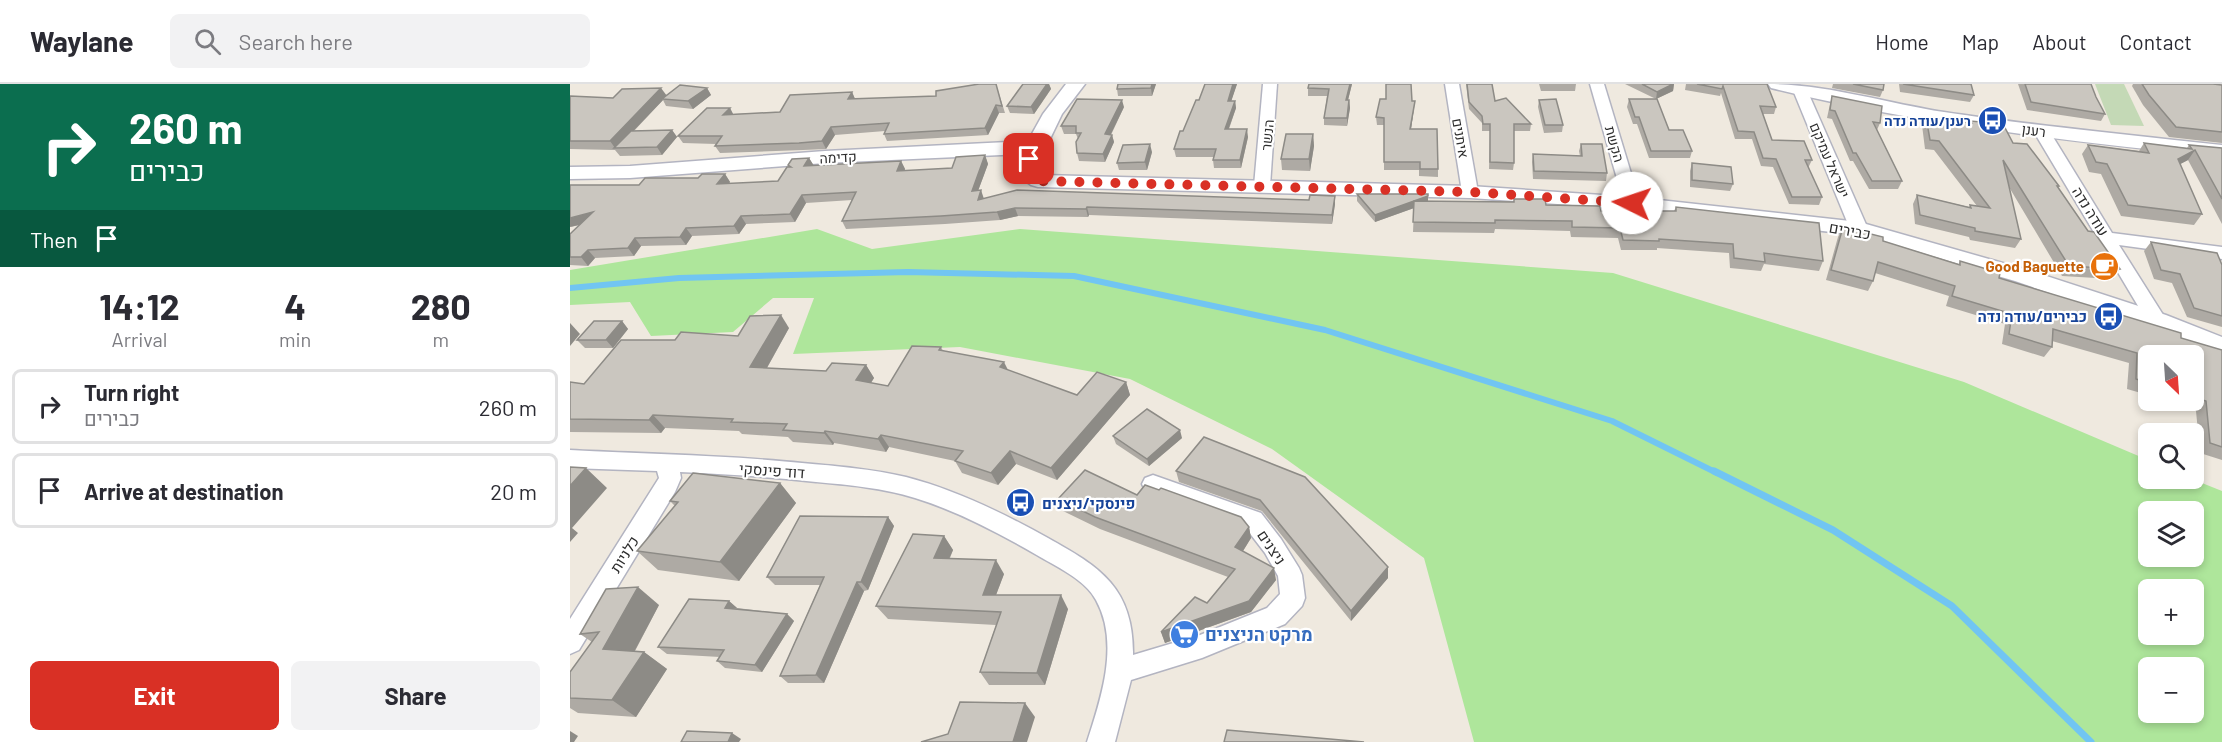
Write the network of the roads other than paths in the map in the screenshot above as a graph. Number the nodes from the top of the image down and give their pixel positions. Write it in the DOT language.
graph roads {
  1 [pos="1076,84"];
  2 [pos="1270,84"];
  3 [pos="1452,84"];
  4 [pos="1597,84"];
  5 [pos="1777,84"];
  6 [pos="1800,90"];
  7 [pos="2042,132"];
  8 [pos="1034,147"];
  9 [pos="2222,151"];
  10 [pos="570,173"];
  11 [pos="1262,186"];
  12 [pos="1470,192"];
  13 [pos="1632,203"];
  14 [pos="1860,230"];
  15 [pos="2108,238"];
  16 [pos="2222,253"];
  17 [pos="2157,321"];
  18 [pos="2222,347"];
  19 [pos="570,459"];
  20 [pos="667,464"];
  21 [pos="1153,484"];
  22 [pos="570,642"];
  23 [pos="1119,671"];
  24 [pos="1101,742"];
  1 -- 8 [label="street"];
  2 -- 11 [label="street, הנשר"];
  3 -- 12 [label="street, איתנים"];
  4 -- 13 [label="street, הקשת"];
  5 -- 6 [label="street, רענן"];
  6 -- 7 [label="street, רענן"];
  6 -- 14 [label="street, ישראל עמיקם"];
  7 -- 9 [label="street, רענן"];
  7 -- 15 [label="street, עודה נדה"];
  8 -- 10 [label="street, קדימה"];
  8 -- 11 [label="street, כבירים"];
  11 -- 12 [label="street, כבירים"];
  12 -- 13 [label="street, כבירים"];
  13 -- 14 [label="street, כבירים"];
  14 -- 17 [label="street, כבירים"];
  15 -- 16 [label="street"];
  15 -- 17 [label="street, עודה נדה"];
  17 -- 18 [label="street, כבירים"];
  19 -- 20 [label="street, דוד פינסקי"];
  20 -- 22 [label="street, כלניות"];
  20 -- 23 [label="street, דוד פינסקי"];
  21 -- 23 [label="street, ניצנים"];
  23 -- 24 [label="street"];
}
